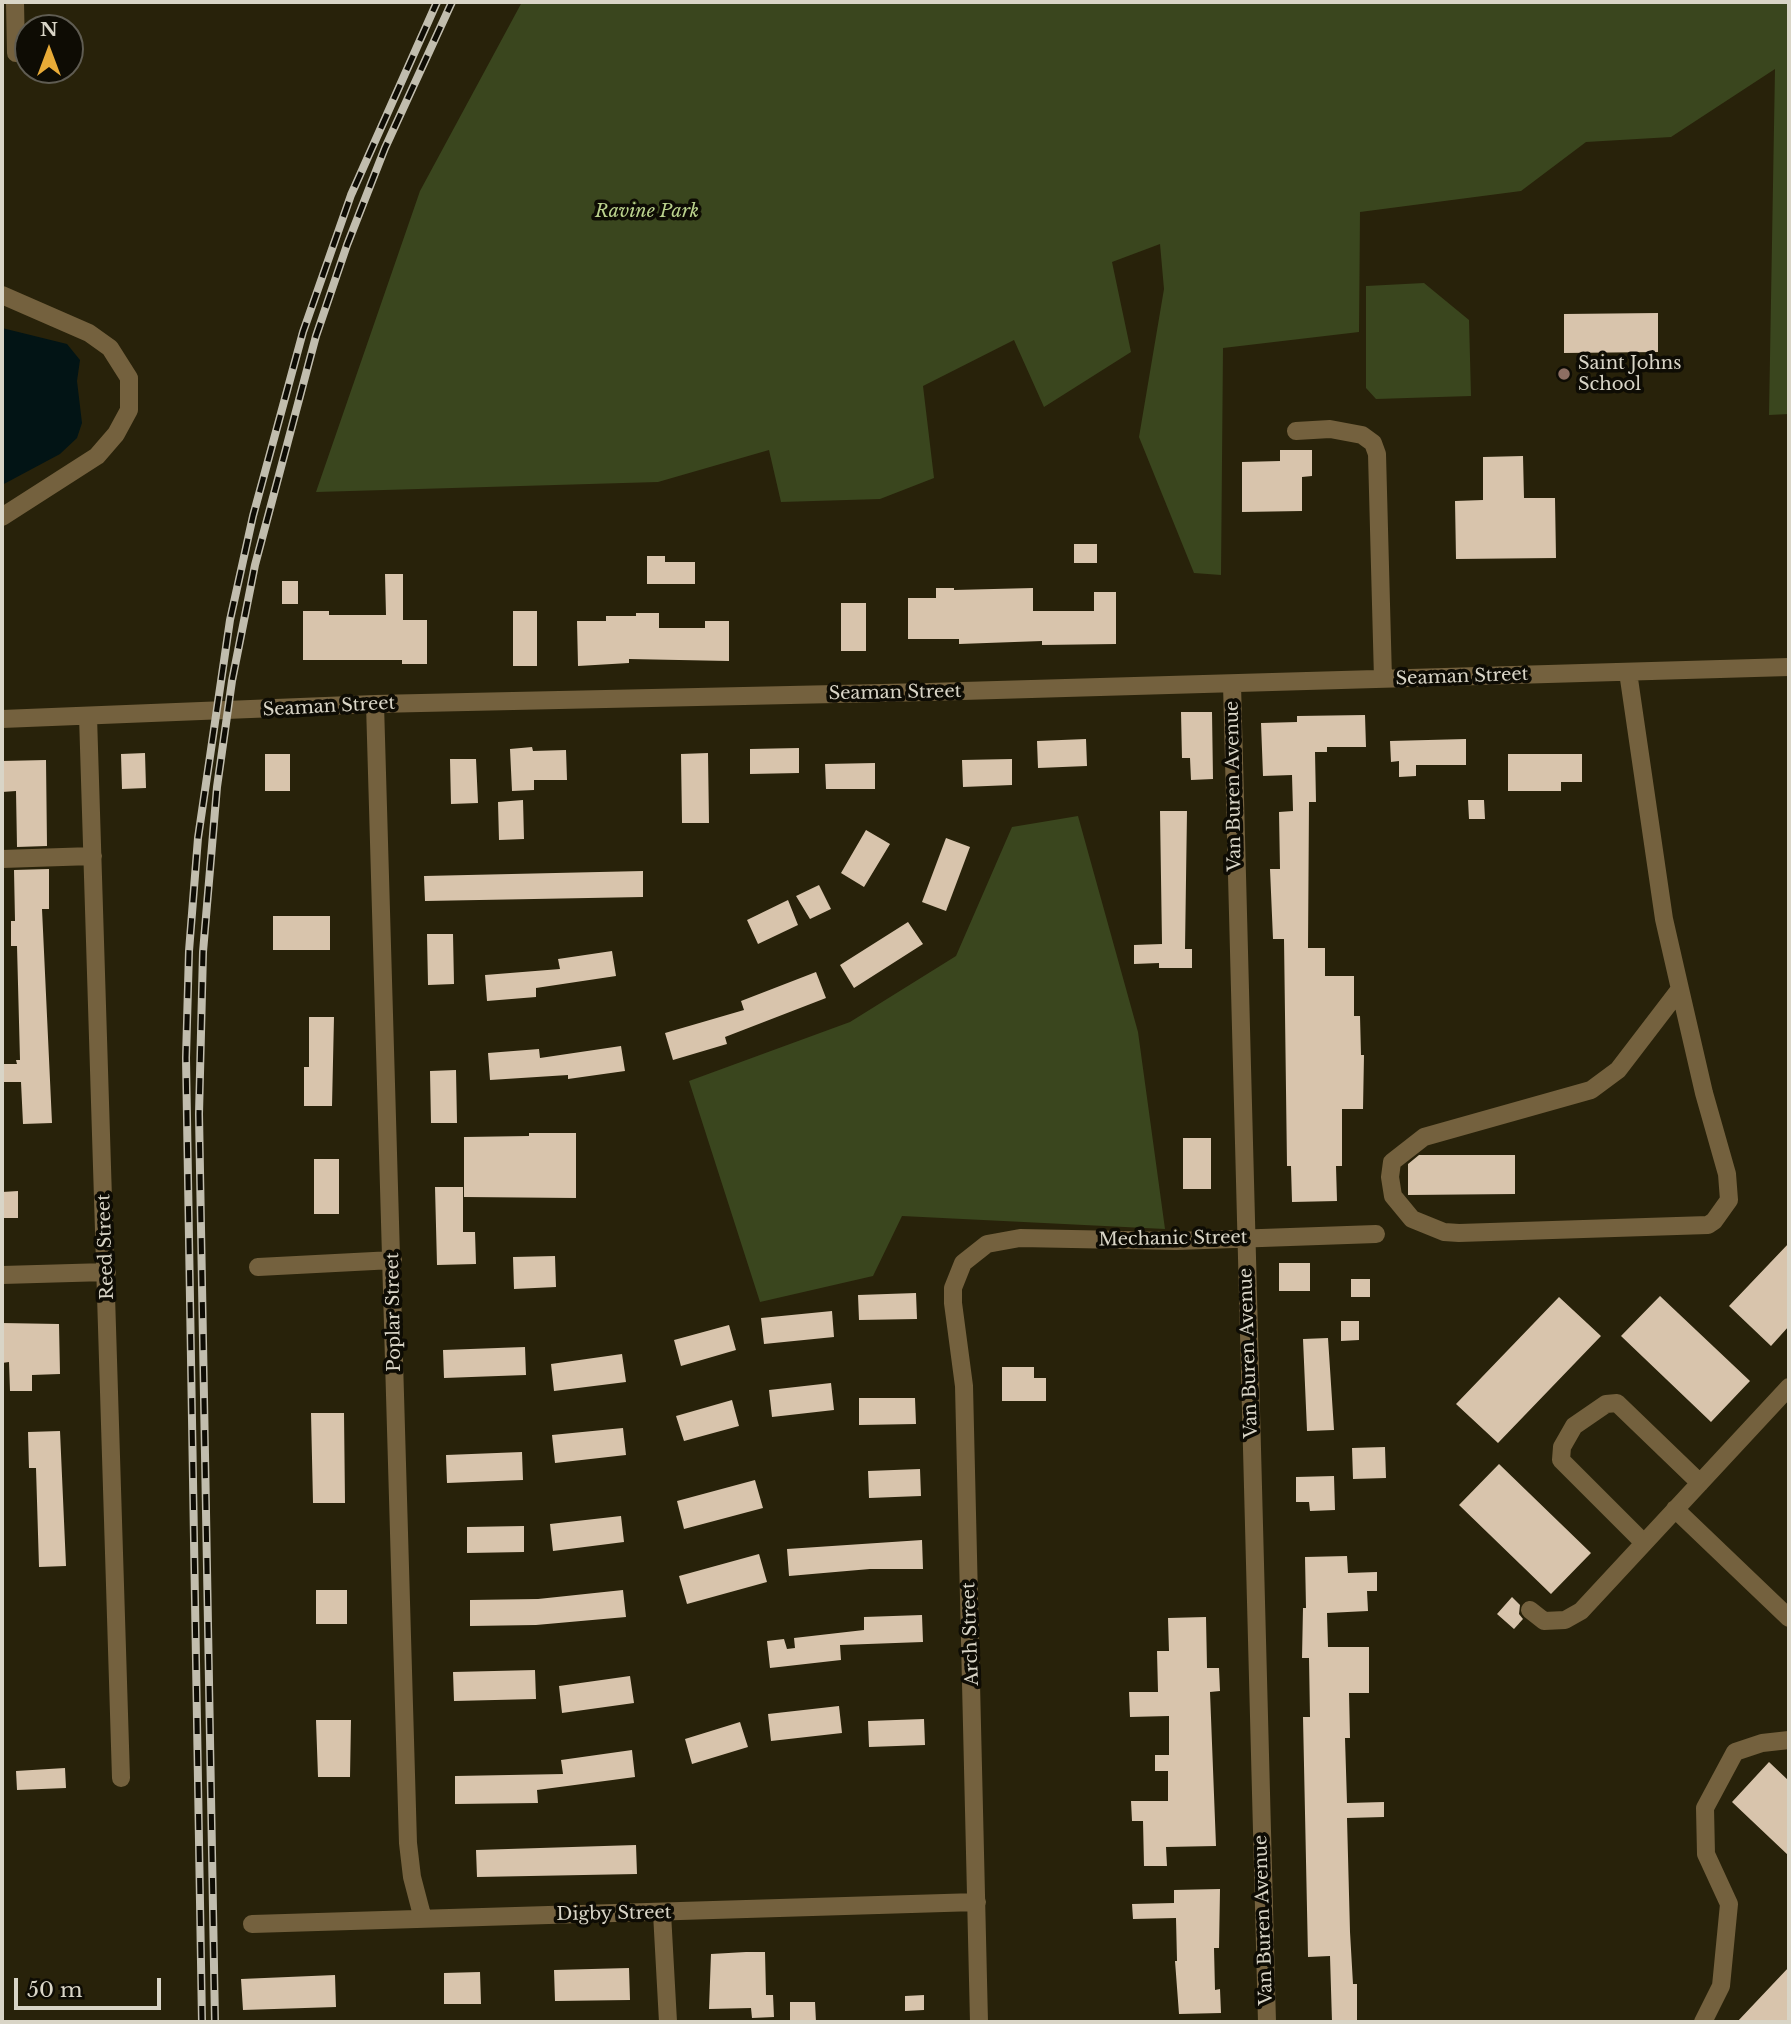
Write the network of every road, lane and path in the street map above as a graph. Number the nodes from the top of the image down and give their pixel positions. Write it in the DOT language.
graph roads {
  1 [pos="2,295"];
  2 [pos="1296,431"];
  3 [pos="2,517"];
  4 [pos="1789,667"];
  5 [pos="1628,672"];
  6 [pos="1383,679"];
  7 [pos="1231,684"];
  8 [pos="375,704"];
  9 [pos="88,716"];
  10 [pos="2,719"];
  11 [pos="93,856"];
  12 [pos="2,859"];
  13 [pos="1680,989"];
  14 [pos="1376,1234"];
  15 [pos="1245,1237"];
  16 [pos="973,1253"];
  17 [pos="393,1260"];
  18 [pos="258,1267"];
  19 [pos="107,1272"];
  20 [pos="2,1275"];
  21 [pos="1789,1387"];
  22 [pos="1700,1483"];
  23 [pos="1675,1509"];
  24 [pos="1644,1543"];
  25 [pos="1530,1610"];
  26 [pos="1789,1618"];
  27 [pos="1789,1740"];
  28 [pos="121,1778"];
  29 [pos="977,1902"];
  30 [pos="662,1913"];
  31 [pos="423,1919"];
  32 [pos="252,1924"];
  33 [pos="668,2022"];
  34 [pos="979,2022"];
  35 [pos="1267,2022"];
  36 [pos="1703,2022"];
  1 -- 3 [label="street"];
  2 -- 6 [label="street"];
  4 -- 5 [label="street, Seaman Street"];
  5 -- 6 [label="street, Seaman Street"];
  5 -- 13 [label="street"];
  6 -- 7 [label="street, Seaman Street"];
  7 -- 8 [label="street, Seaman Street"];
  7 -- 15 [label="street, Van Buren Avenue"];
  8 -- 9 [label="street, Seaman Street"];
  8 -- 17 [label="street, Poplar Street"];
  9 -- 10 [label="street, Seaman Street"];
  9 -- 11 [label="street, Reed Street"];
  11 -- 12 [label="street"];
  11 -- 19 [label="street, Reed Street"];
  13 -- 13 [label="street"];
  14 -- 15 [label="street, Mechanic Street"];
  15 -- 16 [label="street, Mechanic Street"];
  15 -- 35 [label="street, Van Buren Avenue"];
  16 -- 29 [label="street, Arch Street"];
  17 -- 18 [label="street"];
  17 -- 31 [label="street, Poplar Street"];
  19 -- 20 [label="street"];
  19 -- 28 [label="street, Reed Street"];
  21 -- 22 [label="street"];
  22 -- 23 [label="street"];
  22 -- 24 [label="street"];
  23 -- 24 [label="street"];
  23 -- 26 [label="street"];
  24 -- 25 [label="street"];
  27 -- 36 [label="street"];
  29 -- 30 [label="street, Digby Street"];
  29 -- 34 [label="street, Arch Street"];
  30 -- 31 [label="street, Digby Street"];
  30 -- 33 [label="street"];
  31 -- 32 [label="street, Digby Street"];
}
